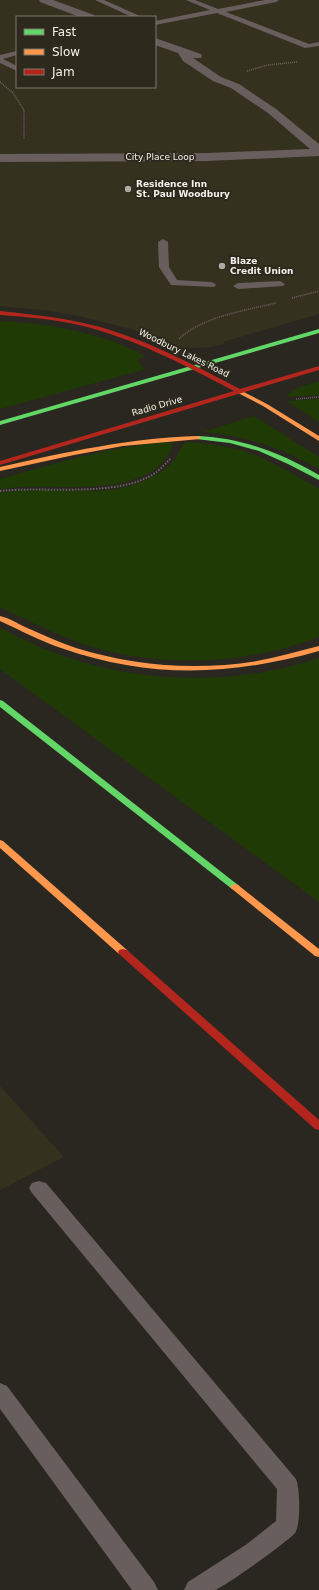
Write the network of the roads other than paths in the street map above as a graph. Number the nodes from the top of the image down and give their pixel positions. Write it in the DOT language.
graph roads {
  1 [pos="44,0"];
  2 [pos="98,0"];
  3 [pos="189,0"];
  4 [pos="276,0"];
  5 [pos="218,11"];
  6 [pos="87,16"];
  7 [pos="136,16"];
  8 [pos="156,24"];
  9 [pos="156,41"];
  10 [pos="319,44"];
  11 [pos="183,52"];
  12 [pos="16,53"];
  13 [pos="0,57"];
  14 [pos="0,60"];
  15 [pos="16,68"];
  16 [pos="235,86"];
  17 [pos="319,151"];
  18 [pos="0,158"];
  19 [pos="162,242"];
  20 [pos="280,284"];
  21 [pos="211,285"];
  22 [pos="238,286"];
  23 [pos="0,313"];
  24 [pos="319,331"];
  25 [pos="194,368"];
  26 [pos="319,368"];
  27 [pos="240,392"];
  28 [pos="0,423"];
  29 [pos="319,439"];
  30 [pos="0,463"];
  31 [pos="0,469"];
  32 [pos="319,478"];
  33 [pos="0,618"];
  34 [pos="319,648"];
  35 [pos="0,703"];
  36 [pos="0,843"];
  37 [pos="319,954"];
  38 [pos="319,1126"];
  39 [pos="39,1188"];
  40 [pos="0,1392"];
  41 [pos="146,1590"];
  42 [pos="196,1590"];
  1 -- 6 [label="street"];
  2 -- 7 [label="lane"];
  3 -- 5 [label="lane"];
  4 -- 5 [label="lane"];
  5 -- 8 [label="lane"];
  5 -- 10 [label="lane"];
  9 -- 11 [label="street"];
  11 -- 16 [label="street"];
  11 -- 16 [label="street"];
  12 -- 13 [label="lane"];
  14 -- 15 [label="lane"];
  16 -- 17 [label="street"];
  17 -- 18 [label="street, City Place Loop"];
  19 -- 21 [label="lane"];
  20 -- 22 [label="lane"];
  23 -- 25 [label="main road, Woodbury Lakes Road"];
  24 -- 25 [label="main road"];
  25 -- 27 [label="main road, Woodbury Lakes Road"];
  25 -- 28 [label="main road"];
  26 -- 27 [label="main road, Radio Drive"];
  27 -- 29 [label="main road, Woodbury Lakes Road"];
  27 -- 30 [label="main road, Radio Drive"];
  31 -- 32 [label="main road"];
  33 -- 34 [label="main road"];
  35 -- 37 [label="main road"];
  36 -- 38 [label="main road"];
  39 -- 42 [label="lane"];
  40 -- 41 [label="lane"];
}
